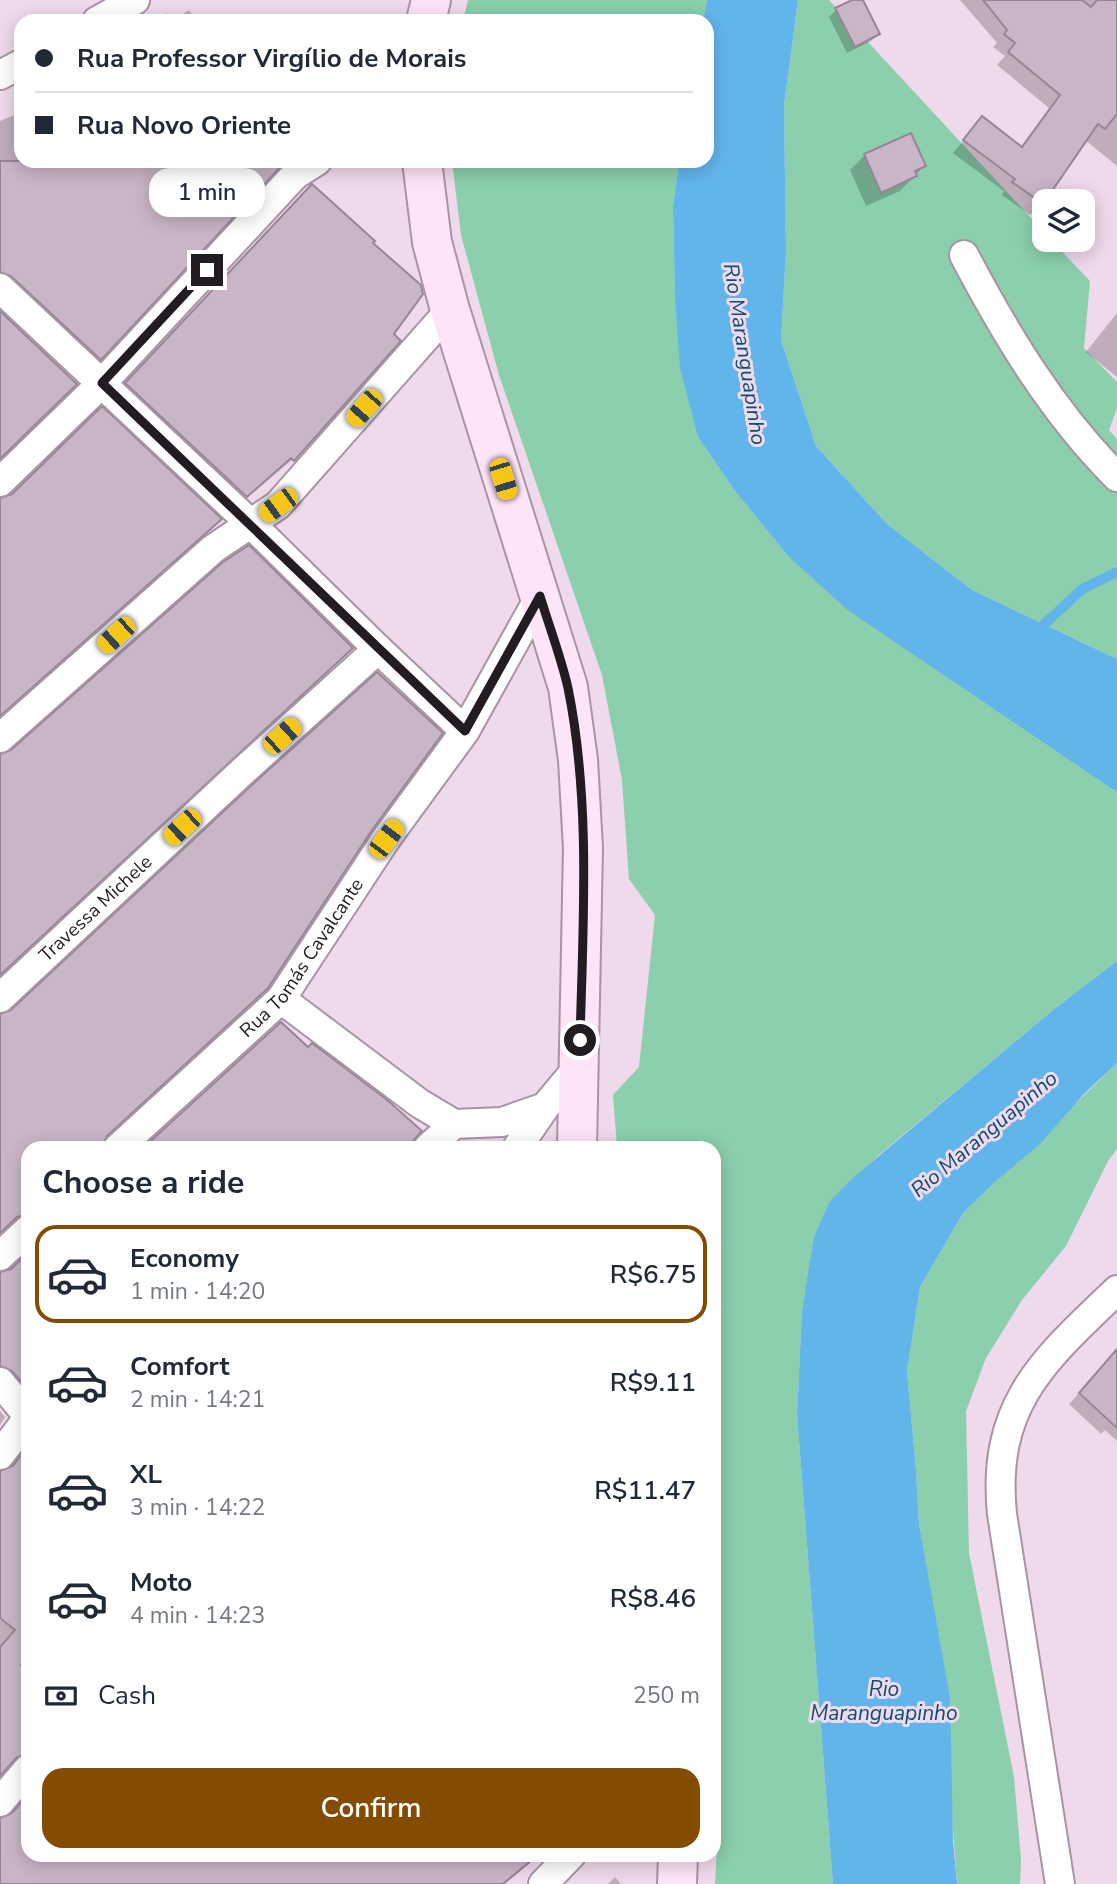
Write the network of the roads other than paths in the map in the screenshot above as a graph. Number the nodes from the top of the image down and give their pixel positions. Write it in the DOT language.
graph roads {
  1 [pos="135,0"];
  2 [pos="110,14"];
  3 [pos="306,168"];
  4 [pos="423,168"];
  5 [pos="964,255"];
  6 [pos="0,288"];
  7 [pos="450,310"];
  8 [pos="102,383"];
  9 [pos="1117,477"];
  10 [pos="0,482"];
  11 [pos="252,525"];
  12 [pos="540,596"];
  13 [pos="378,649"];
  14 [pos="465,731"];
  15 [pos="0,738"];
  16 [pos="0,998"];
  17 [pos="281,999"];
  18 [pos="580,1065"];
  19 [pos="545,1107"];
  20 [pos="454,1124"];
  21 [pos="126,1141"];
  22 [pos="436,1141"];
  23 [pos="522,1141"];
  24 [pos="578,1141"];
  25 [pos="21,1236"];
  26 [pos="0,1256"];
  27 [pos="1117,1290"];
  28 [pos="0,1382"];
  29 [pos="21,1408"];
  30 [pos="21,1426"];
  31 [pos="0,1455"];
  32 [pos="21,1777"];
  33 [pos="0,1802"];
  34 [pos="564,1862"];
  35 [pos="678,1862"];
  36 [pos="543,1884"];
  37 [pos="677,1884"];
  38 [pos="1059,1884"];
  1 -- 2 [label="street"];
  3 -- 8 [label="street"];
  4 -- 7 [label="main road"];
  5 -- 9 [label="street"];
  6 -- 8 [label="street"];
  7 -- 11 [label="street"];
  7 -- 12 [label="main road"];
  8 -- 10 [label="street"];
  8 -- 11 [label="street"];
  11 -- 13 [label="street"];
  11 -- 15 [label="street"];
  12 -- 14 [label="street, Rua Tomás Cavalcante"];
  12 -- 18 [label="main road"];
  13 -- 14 [label="street"];
  13 -- 16 [label="street, Travessa Michele"];
  14 -- 17 [label="street, Rua Tomás Cavalcante"];
  17 -- 20 [label="street"];
  17 -- 21 [label="street, Rua Tomás Cavalcante"];
  18 -- 19 [label="street"];
  18 -- 24 [label="main road"];
  19 -- 20 [label="street"];
  19 -- 23 [label="street"];
  20 -- 22 [label="street"];
  25 -- 26 [label="street"];
  27 -- 38 [label="street"];
  28 -- 29 [label="street"];
  30 -- 31 [label="street"];
  32 -- 33 [label="street"];
  34 -- 36 [label="street"];
  35 -- 37 [label="main road"];
}
